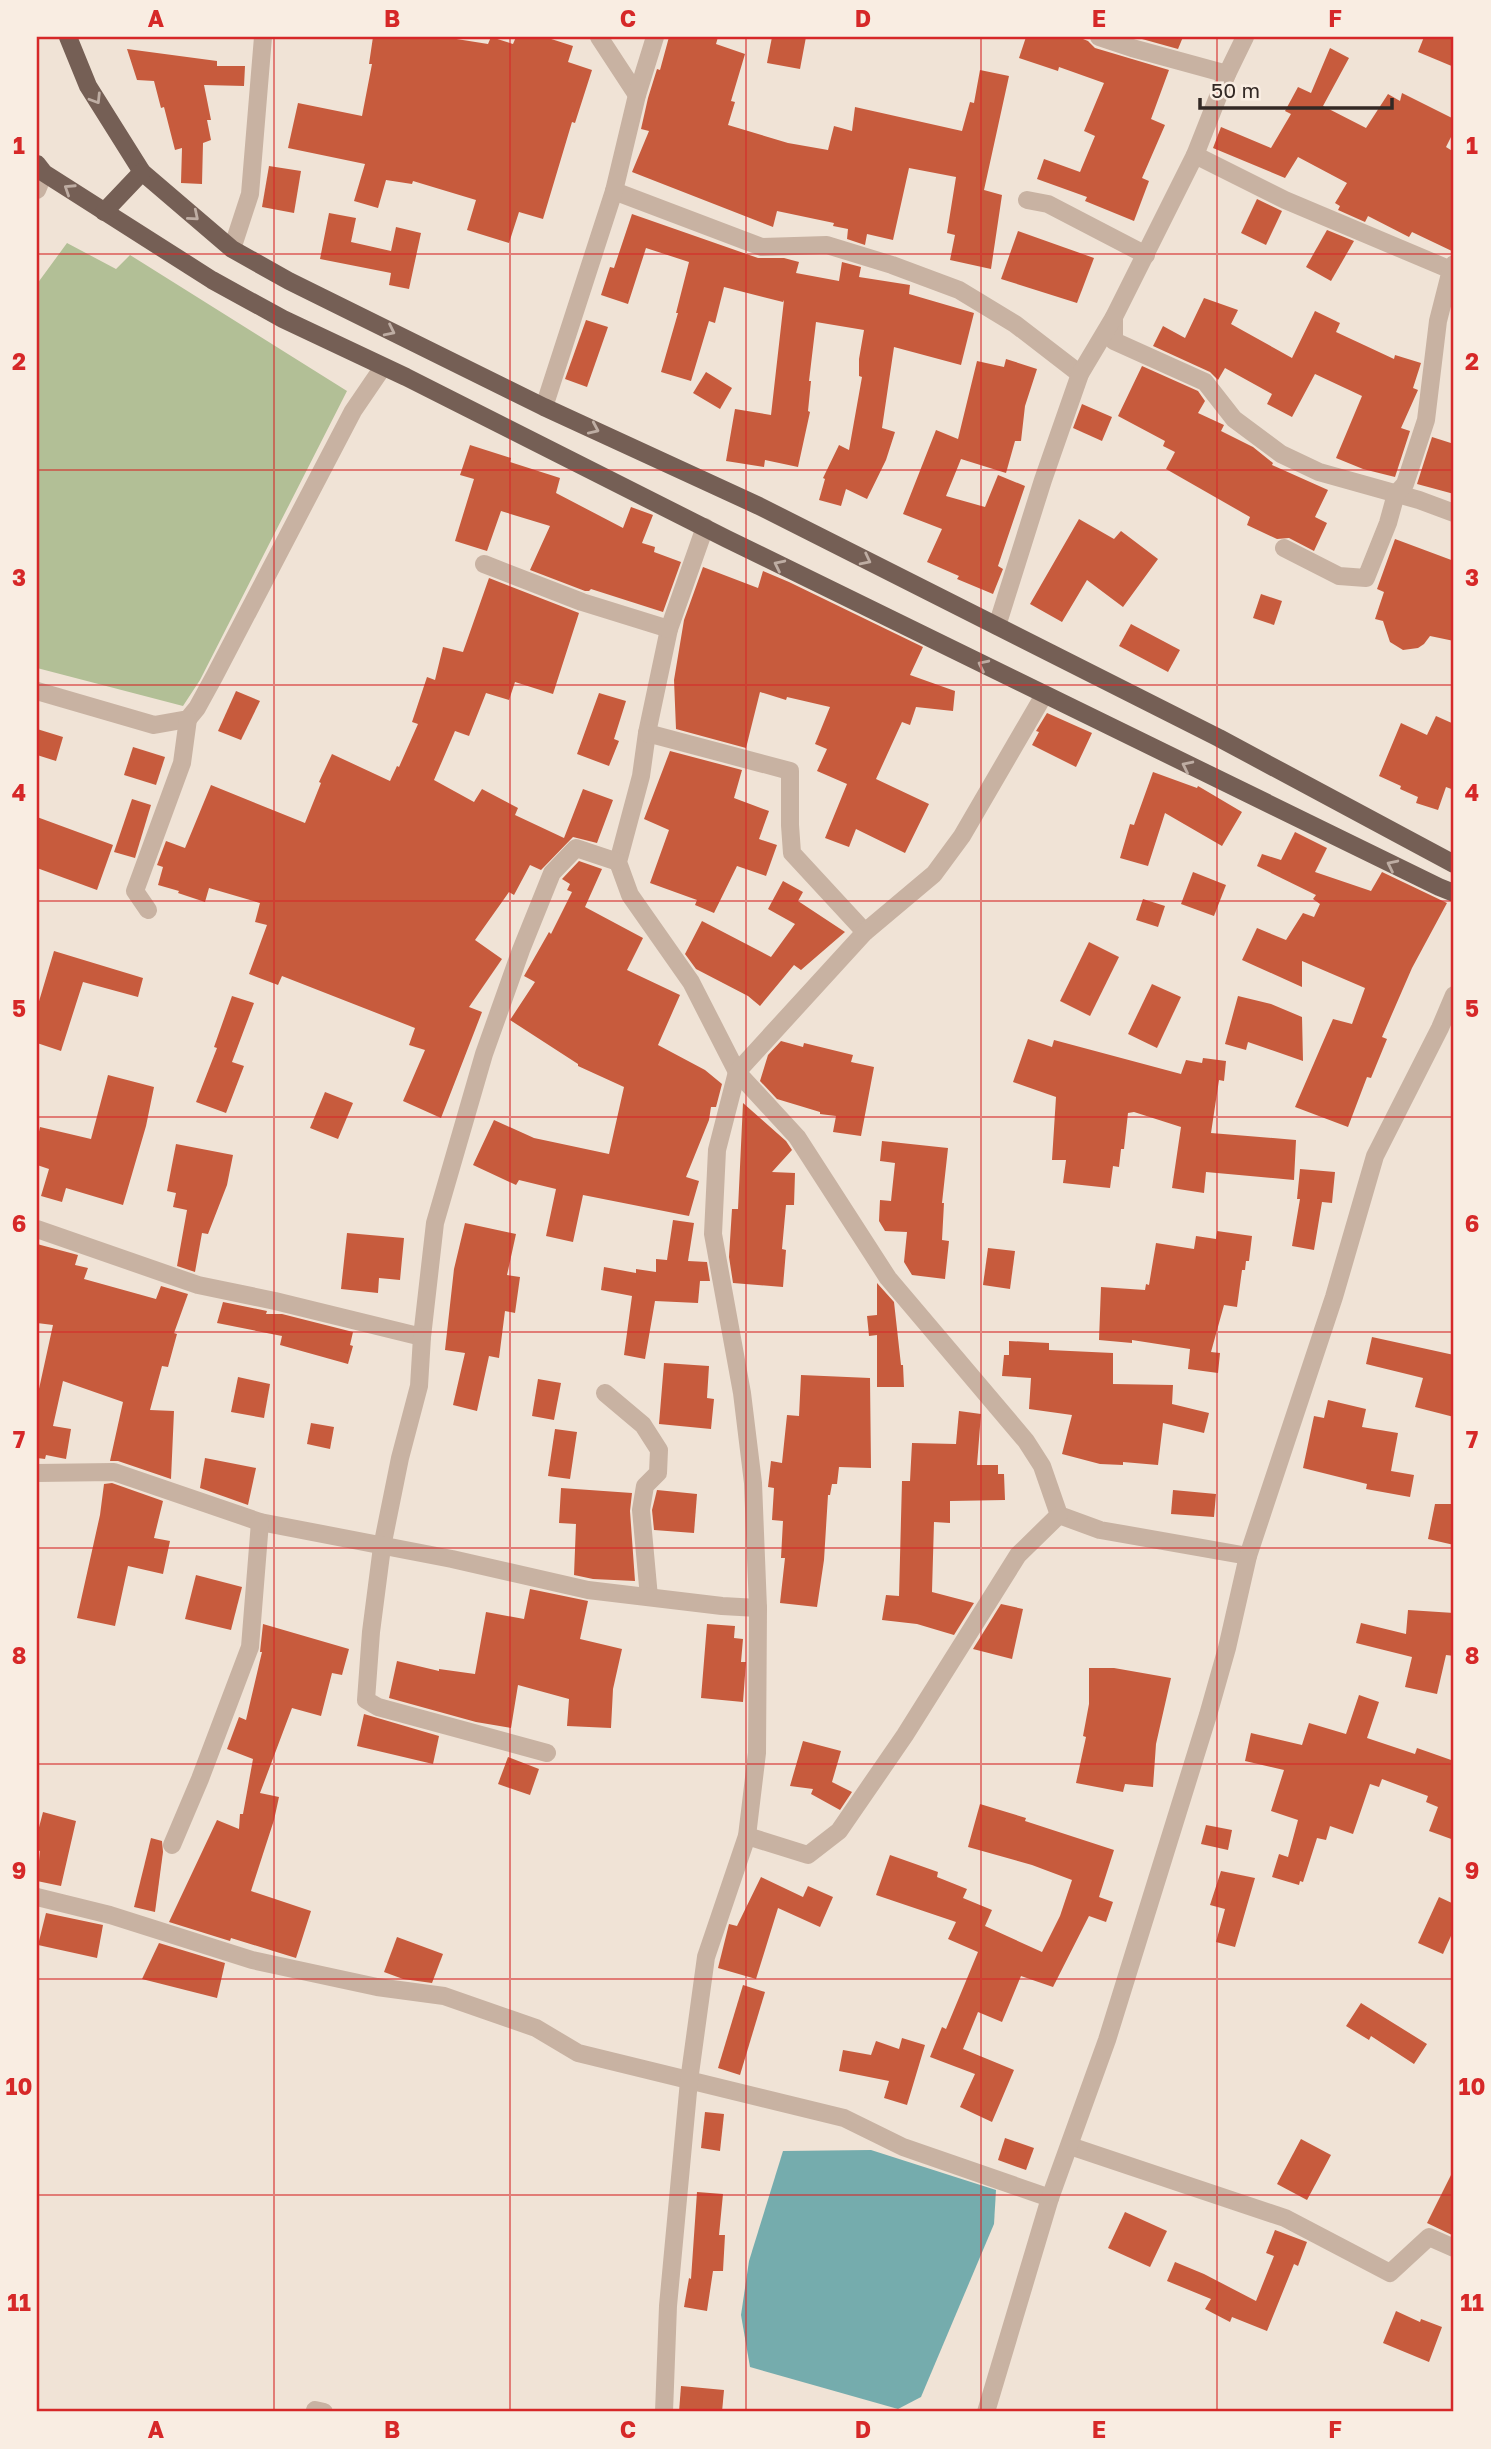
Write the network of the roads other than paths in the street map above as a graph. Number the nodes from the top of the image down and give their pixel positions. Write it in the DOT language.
graph roads {
  1 [pos="68,37"];
  2 [pos="263,37"];
  3 [pos="599,37"];
  4 [pos="655,37"];
  5 [pos="1099,37"];
  6 [pos="1245,37"];
  7 [pos="1227,74"];
  8 [pos="637,95"];
  9 [pos="1195,155"];
  10 [pos="142,172"];
  11 [pos="39,175"];
  12 [pos="614,191"];
  13 [pos="1027,200"];
  14 [pos="104,212"];
  15 [pos="232,249"];
  16 [pos="1146,255"];
  17 [pos="1452,267"];
  18 [pos="1114,317"];
  19 [pos="383,367"];
  20 [pos="1080,374"];
  21 [pos="544,407"];
  22 [pos="1396,494"];
  23 [pos="1454,513"];
  24 [pos="705,527"];
  25 [pos="1284,548"];
  26 [pos="484,564"];
  27 [pos="997,626"];
  28 [pos="668,629"];
  29 [pos="37,691"];
  30 [pos="1044,695"];
  31 [pos="188,719"];
  32 [pos="647,733"];
  33 [pos="618,862"];
  34 [pos="1454,864"];
  35 [pos="1454,892"];
  36 [pos="148,910"];
  37 [pos="865,932"];
  38 [pos="1454,995"];
  39 [pos="737,1072"];
  40 [pos="37,1229"];
  41 [pos="422,1337"];
  42 [pos="605,1393"];
  43 [pos="37,1473"];
  44 [pos="1059,1515"];
  45 [pos="260,1522"];
  46 [pos="382,1547"];
  47 [pos="1248,1556"];
  48 [pos="649,1597"];
  49 [pos="758,1608"];
  50 [pos="547,1753"];
  51 [pos="747,1836"];
  52 [pos="172,1845"];
  53 [pos="37,1897"];
  54 [pos="689,2081"];
  55 [pos="1070,2146"];
  56 [pos="1050,2198"];
  57 [pos="1454,2248"];
  58 [pos="664,2412"];
  59 [pos="986,2412"];
  1 -- 10 [label="main road, one-way"];
  2 -- 15 [label="street"];
  3 -- 8 [label="street"];
  4 -- 8 [label="street"];
  5 -- 7 [label="street"];
  6 -- 7 [label="street"];
  7 -- 9 [label="street"];
  8 -- 12 [label="street"];
  9 -- 16 [label="street"];
  9 -- 17 [label="street"];
  10 -- 14 [label="main road"];
  10 -- 15 [label="main road, one-way"];
  14 -- 11 [label="main road, one-way"];
  12 -- 20 [label="street"];
  12 -- 21 [label="street"];
  13 -- 16 [label="street"];
  14 -- 19 [label="main road"];
  15 -- 21 [label="main road, one-way"];
  16 -- 18 [label="street"];
  17 -- 22 [label="street"];
  18 -- 20 [label="street"];
  18 -- 22 [label="street"];
  19 -- 24 [label="main road"];
  19 -- 31 [label="street"];
  20 -- 27 [label="street"];
  21 -- 27 [label="main road, one-way"];
  22 -- 23 [label="street"];
  22 -- 25 [label="street"];
  24 -- 28 [label="street"];
  30 -- 24 [label="main road, one-way"];
  26 -- 28 [label="street"];
  27 -- 34 [label="main road"];
  28 -- 32 [label="street"];
  29 -- 31 [label="street"];
  35 -- 30 [label="main road, one-way"];
  30 -- 37 [label="street"];
  31 -- 36 [label="street"];
  32 -- 33 [label="street"];
  32 -- 37 [label="street"];
  33 -- 39 [label="street"];
  33 -- 41 [label="street"];
  37 -- 39 [label="street"];
  38 -- 47 [label="street"];
  39 -- 44 [label="street"];
  39 -- 49 [label="street"];
  40 -- 41 [label="street"];
  41 -- 46 [label="street"];
  42 -- 48 [label="street"];
  43 -- 45 [label="street"];
  44 -- 47 [label="street"];
  44 -- 51 [label="street"];
  45 -- 46 [label="street"];
  45 -- 52 [label="street"];
  46 -- 48 [label="street"];
  46 -- 50 [label="street"];
  47 -- 55 [label="street"];
  48 -- 49 [label="street"];
  49 -- 51 [label="street"];
  51 -- 54 [label="street"];
  53 -- 54 [label="street"];
  54 -- 56 [label="street"];
  54 -- 58 [label="street"];
  55 -- 56 [label="street"];
  55 -- 57 [label="street"];
  56 -- 59 [label="street"];
}
